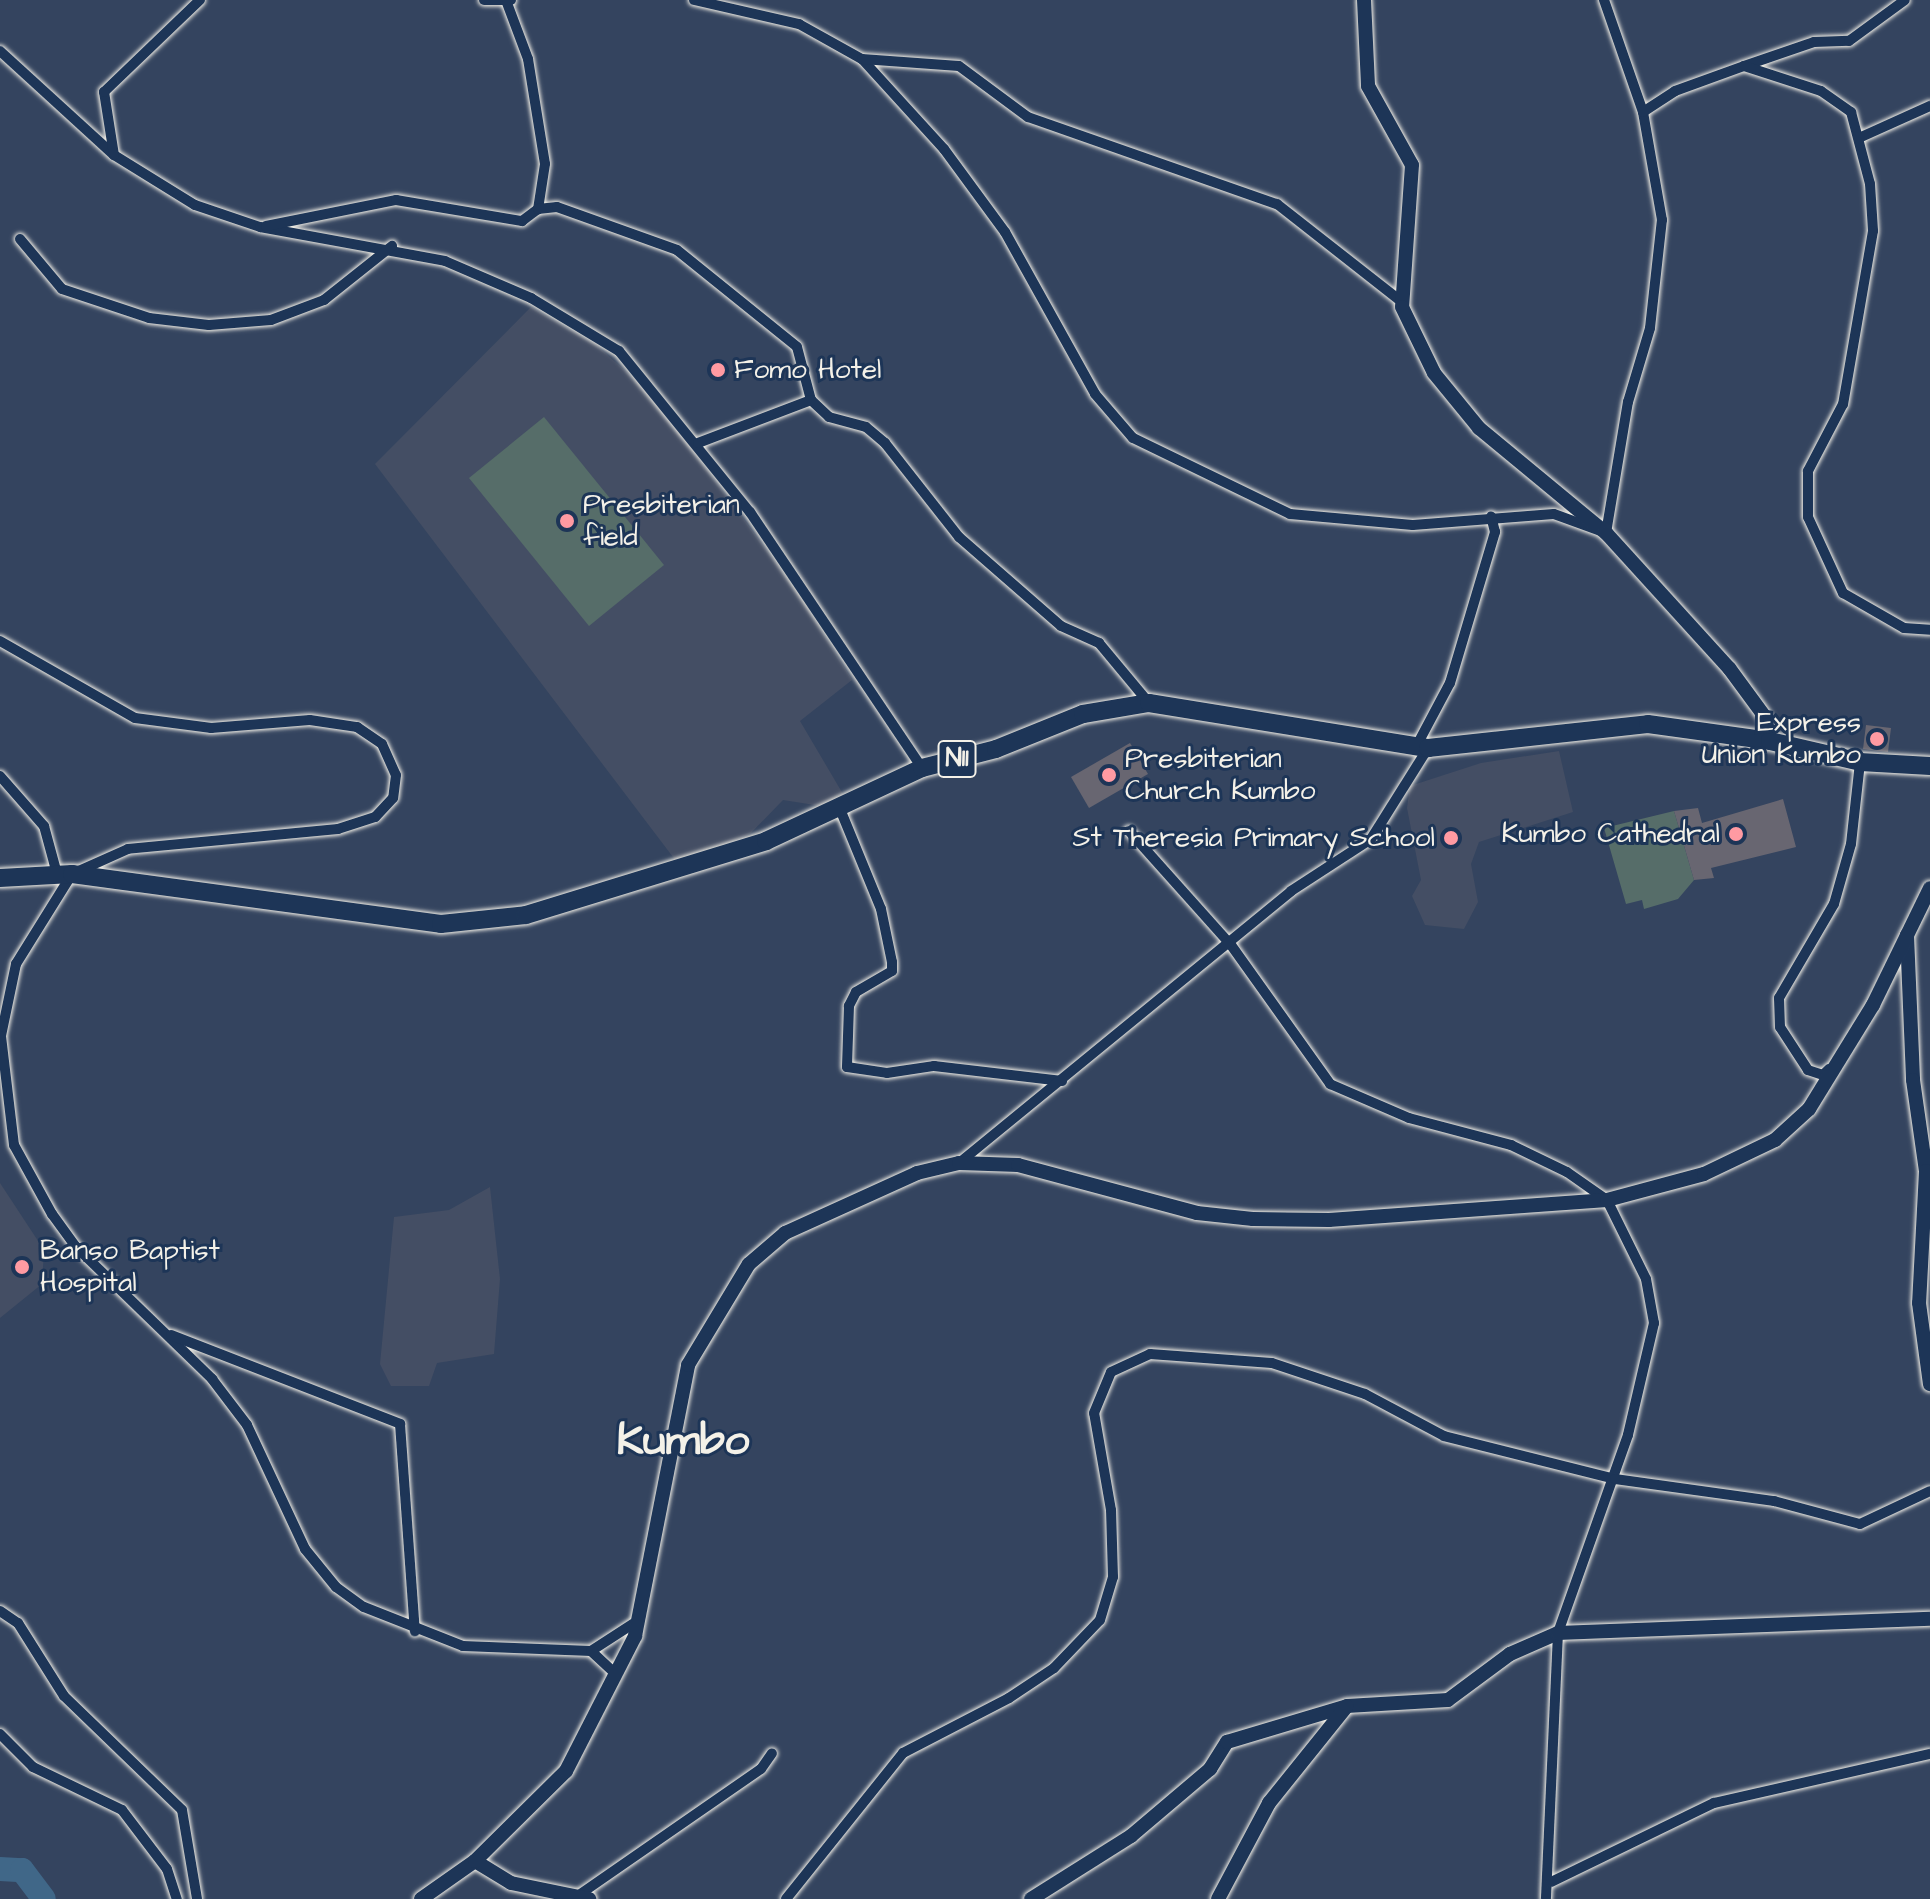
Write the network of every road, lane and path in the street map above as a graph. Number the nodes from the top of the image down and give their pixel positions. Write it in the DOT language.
graph roads {
  1 [pos="200,0"];
  2 [pos="484,0"];
  3 [pos="694,0"];
  4 [pos="1364,0"];
  5 [pos="1604,0"];
  6 [pos="1905,0"];
  7 [pos="509,1"];
  8 [pos="0,51"];
  9 [pos="862,59"];
  10 [pos="1744,66"];
  11 [pos="1930,106"];
  12 [pos="1643,112"];
  13 [pos="1859,138"];
  14 [pos="114,155"];
  15 [pos="538,209"];
  16 [pos="260,227"];
  17 [pos="20,239"];
  18 [pos="392,246"];
  19 [pos="1402,302"];
  20 [pos="811,400"];
  21 [pos="698,443"];
  22 [pos="1491,516"];
  23 [pos="1606,533"];
  24 [pos="1930,630"];
  25 [pos="0,641"];
  26 [pos="1149,703"];
  27 [pos="1770,741"];
  28 [pos="1422,746"];
  29 [pos="1860,762"];
  30 [pos="1930,766"];
  31 [pos="922,768"];
  32 [pos="0,776"];
  33 [pos="840,809"];
  34 [pos="1129,831"];
  35 [pos="64,874"];
  36 [pos="0,878"];
  37 [pos="1930,888"];
  38 [pos="1907,933"];
  39 [pos="1231,945"];
  40 [pos="1847,1049"];
  41 [pos="1062,1081"];
  42 [pos="959,1163"];
  43 [pos="1607,1200"];
  44 [pos="1928,1207"];
  45 [pos="1930,1274"];
  46 [pos="1920,1288"];
  47 [pos="165,1333"];
  48 [pos="1930,1384"];
  49 [pos="1615,1479"];
  50 [pos="1930,1491"];
  51 [pos="0,1611"];
  52 [pos="1930,1619"];
  53 [pos="639,1620"];
  54 [pos="415,1631"];
  55 [pos="1558,1633"];
  56 [pos="591,1651"];
  57 [pos="616,1674"];
  58 [pos="1347,1706"];
  59 [pos="0,1734"];
  60 [pos="772,1753"];
  61 [pos="1930,1754"];
  62 [pos="475,1861"];
  63 [pos="1551,1882"];
  64 [pos="582,1898"];
  65 [pos="177,1899"];
  66 [pos="197,1899"];
  67 [pos="421,1899"];
  68 [pos="786,1899"];
  69 [pos="1031,1899"];
  70 [pos="1218,1899"];
  71 [pos="1546,1899"];
  1 -- 14 [label="street"];
  2 -- 7 [label="street"];
  3 -- 9 [label="street"];
  4 -- 19 [label="street"];
  5 -- 12 [label="street"];
  6 -- 10 [label="street"];
  7 -- 15 [label="street"];
  8 -- 14 [label="street"];
  9 -- 19 [label="street"];
  9 -- 22 [label="street"];
  10 -- 12 [label="street"];
  10 -- 13 [label="street"];
  11 -- 13 [label="street"];
  12 -- 23 [label="street"];
  13 -- 24 [label="street"];
  14 -- 16 [label="street"];
  15 -- 16 [label="street"];
  15 -- 20 [label="street"];
  16 -- 18 [label="street"];
  17 -- 18 [label="street"];
  18 -- 21 [label="street"];
  19 -- 23 [label="street"];
  20 -- 21 [label="street"];
  20 -- 26 [label="street"];
  21 -- 31 [label="street"];
  22 -- 23 [label="street"];
  22 -- 28 [label="street"];
  23 -- 27 [label="street"];
  25 -- 35 [label="street"];
  26 -- 28 [label="highway, N11"];
  26 -- 31 [label="highway, N11"];
  27 -- 28 [label="highway, N11"];
  27 -- 29 [label="highway, N11"];
  28 -- 39 [label="street"];
  29 -- 30 [label="highway, N11"];
  29 -- 40 [label="street"];
  31 -- 33 [label="highway, N11"];
  32 -- 35 [label="street"];
  33 -- 35 [label="highway, N11"];
  33 -- 41 [label="street"];
  34 -- 39 [label="street"];
  35 -- 36 [label="highway, N11"];
  35 -- 47 [label="street"];
  37 -- 38 [label="street"];
  38 -- 40 [label="street"];
  38 -- 44 [label="street"];
  39 -- 41 [label="street"];
  39 -- 43 [label="street"];
  40 -- 43 [label="street"];
  41 -- 42 [label="street"];
  42 -- 43 [label="street"];
  42 -- 53 [label="street"];
  43 -- 49 [label="street"];
  44 -- 46 [label="street"];
  45 -- 46 [label="street"];
  46 -- 48 [label="street"];
  47 -- 54 [label="street"];
  47 -- 54 [label="street"];
  49 -- 50 [label="street"];
  49 -- 55 [label="street"];
  49 -- 68 [label="street"];
  51 -- 66 [label="street"];
  52 -- 55 [label="street"];
  53 -- 56 [label="street"];
  53 -- 57 [label="street"];
  54 -- 56 [label="street"];
  55 -- 58 [label="street"];
  55 -- 63 [label="street"];
  56 -- 57 [label="street"];
  57 -- 62 [label="street"];
  58 -- 69 [label="street"];
  58 -- 70 [label="street"];
  59 -- 65 [label="street"];
  60 -- 64 [label="street"];
  61 -- 63 [label="street"];
  62 -- 64 [label="street"];
  62 -- 67 [label="street"];
  63 -- 71 [label="street"];
}
